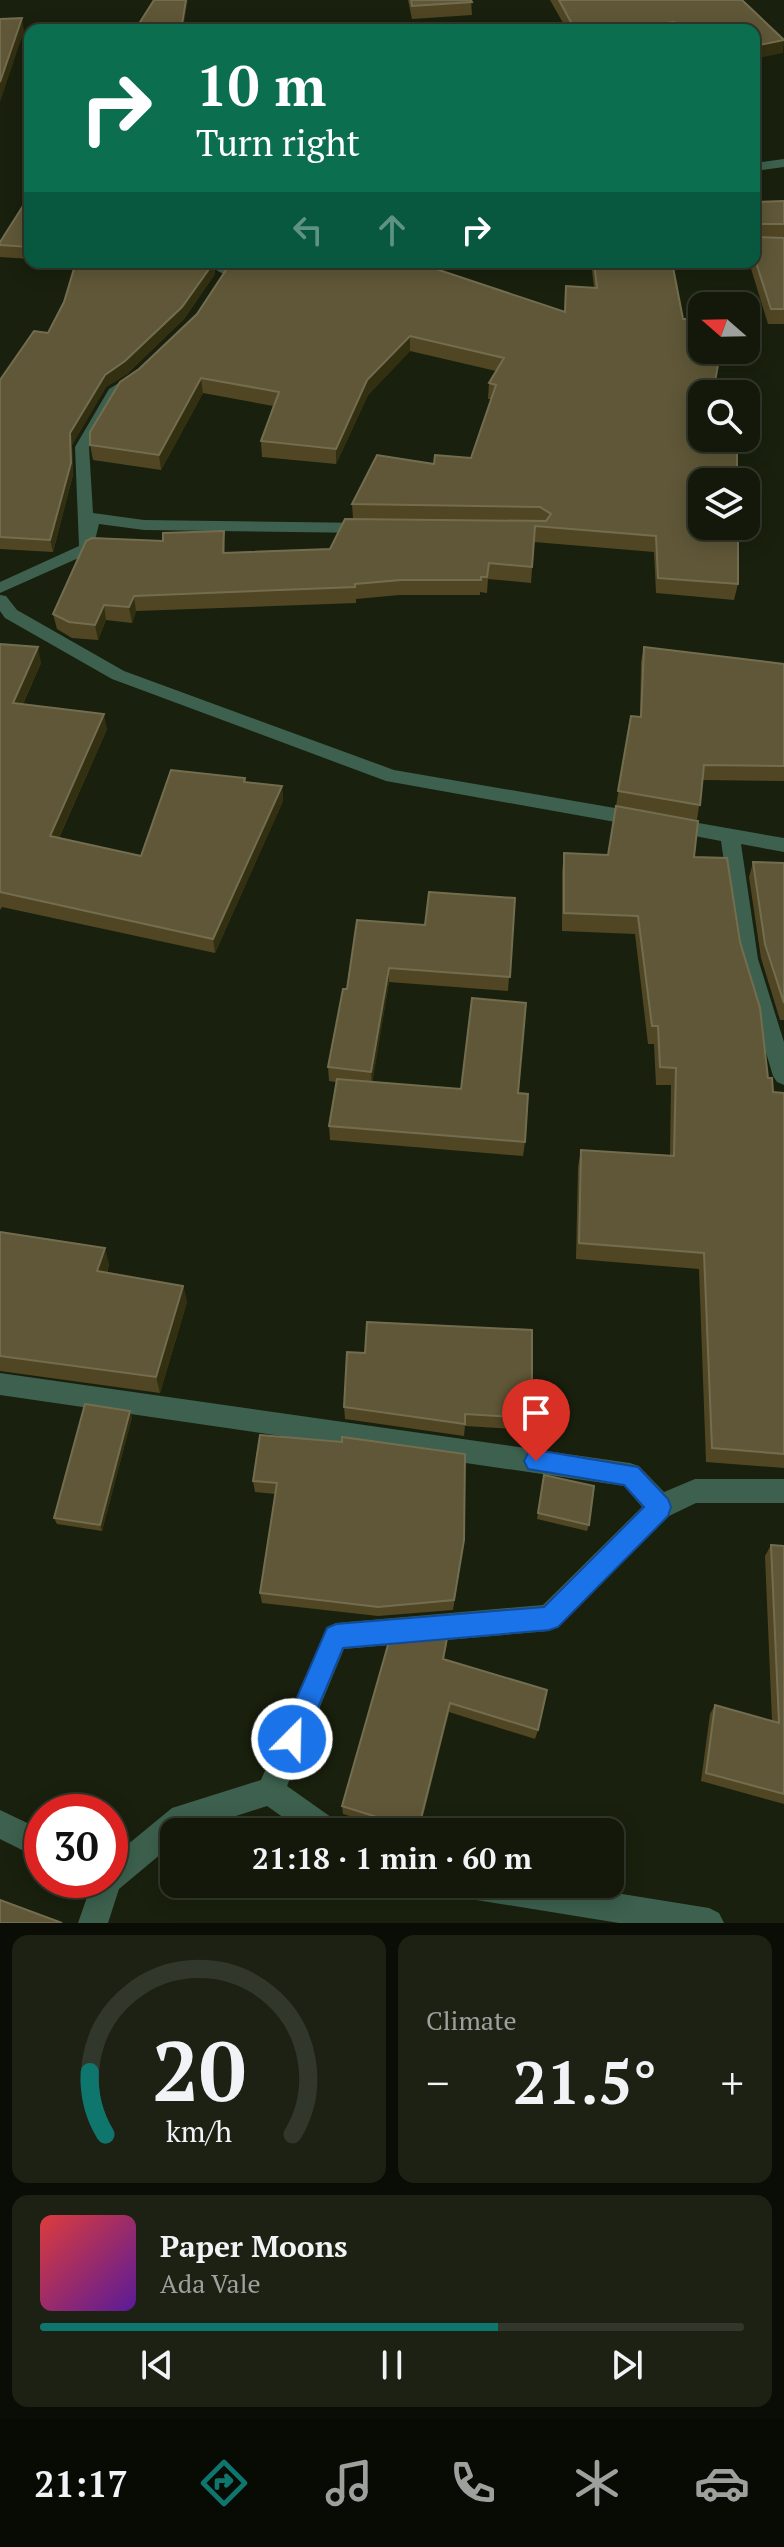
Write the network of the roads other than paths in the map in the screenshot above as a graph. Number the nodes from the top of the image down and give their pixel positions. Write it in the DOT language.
graph roads {
  1 [pos="784,163"];
  2 [pos="760,166"];
  3 [pos="216,268"];
  4 [pos="270,270"];
  5 [pos="145,368"];
  6 [pos="381,528"];
  7 [pos="86,549"];
  8 [pos="0,588"];
  9 [pos="4,612"];
  10 [pos="730,836"];
  11 [pos="784,845"];
  12 [pos="784,1076"];
  13 [pos="0,1384"];
  14 [pos="784,1491"];
  15 [pos="660,1507"];
  16 [pos="270,1791"];
  17 [pos="308,1818"];
  18 [pos="0,1824"];
  19 [pos="24,1837"];
  20 [pos="128,1863"];
  21 [pos="102,1898"];
  22 [pos="556,1898"];
  23 [pos="93,1923"];
  24 [pos="709,1923"];
  1 -- 2 [label="street"];
  3 -- 4 [label="street"];
  5 -- 7 [label="street"];
  6 -- 7 [label="street"];
  7 -- 8 [label="street"];
  9 -- 10 [label="street"];
  10 -- 11 [label="street"];
  10 -- 12 [label="street"];
  13 -- 15 [label="street"];
  14 -- 15 [label="street"];
  15 -- 16 [label="street"];
  16 -- 17 [label="street"];
  16 -- 20 [label="street"];
  18 -- 19 [label="street"];
  21 -- 23 [label="street"];
  22 -- 24 [label="street"];
}
